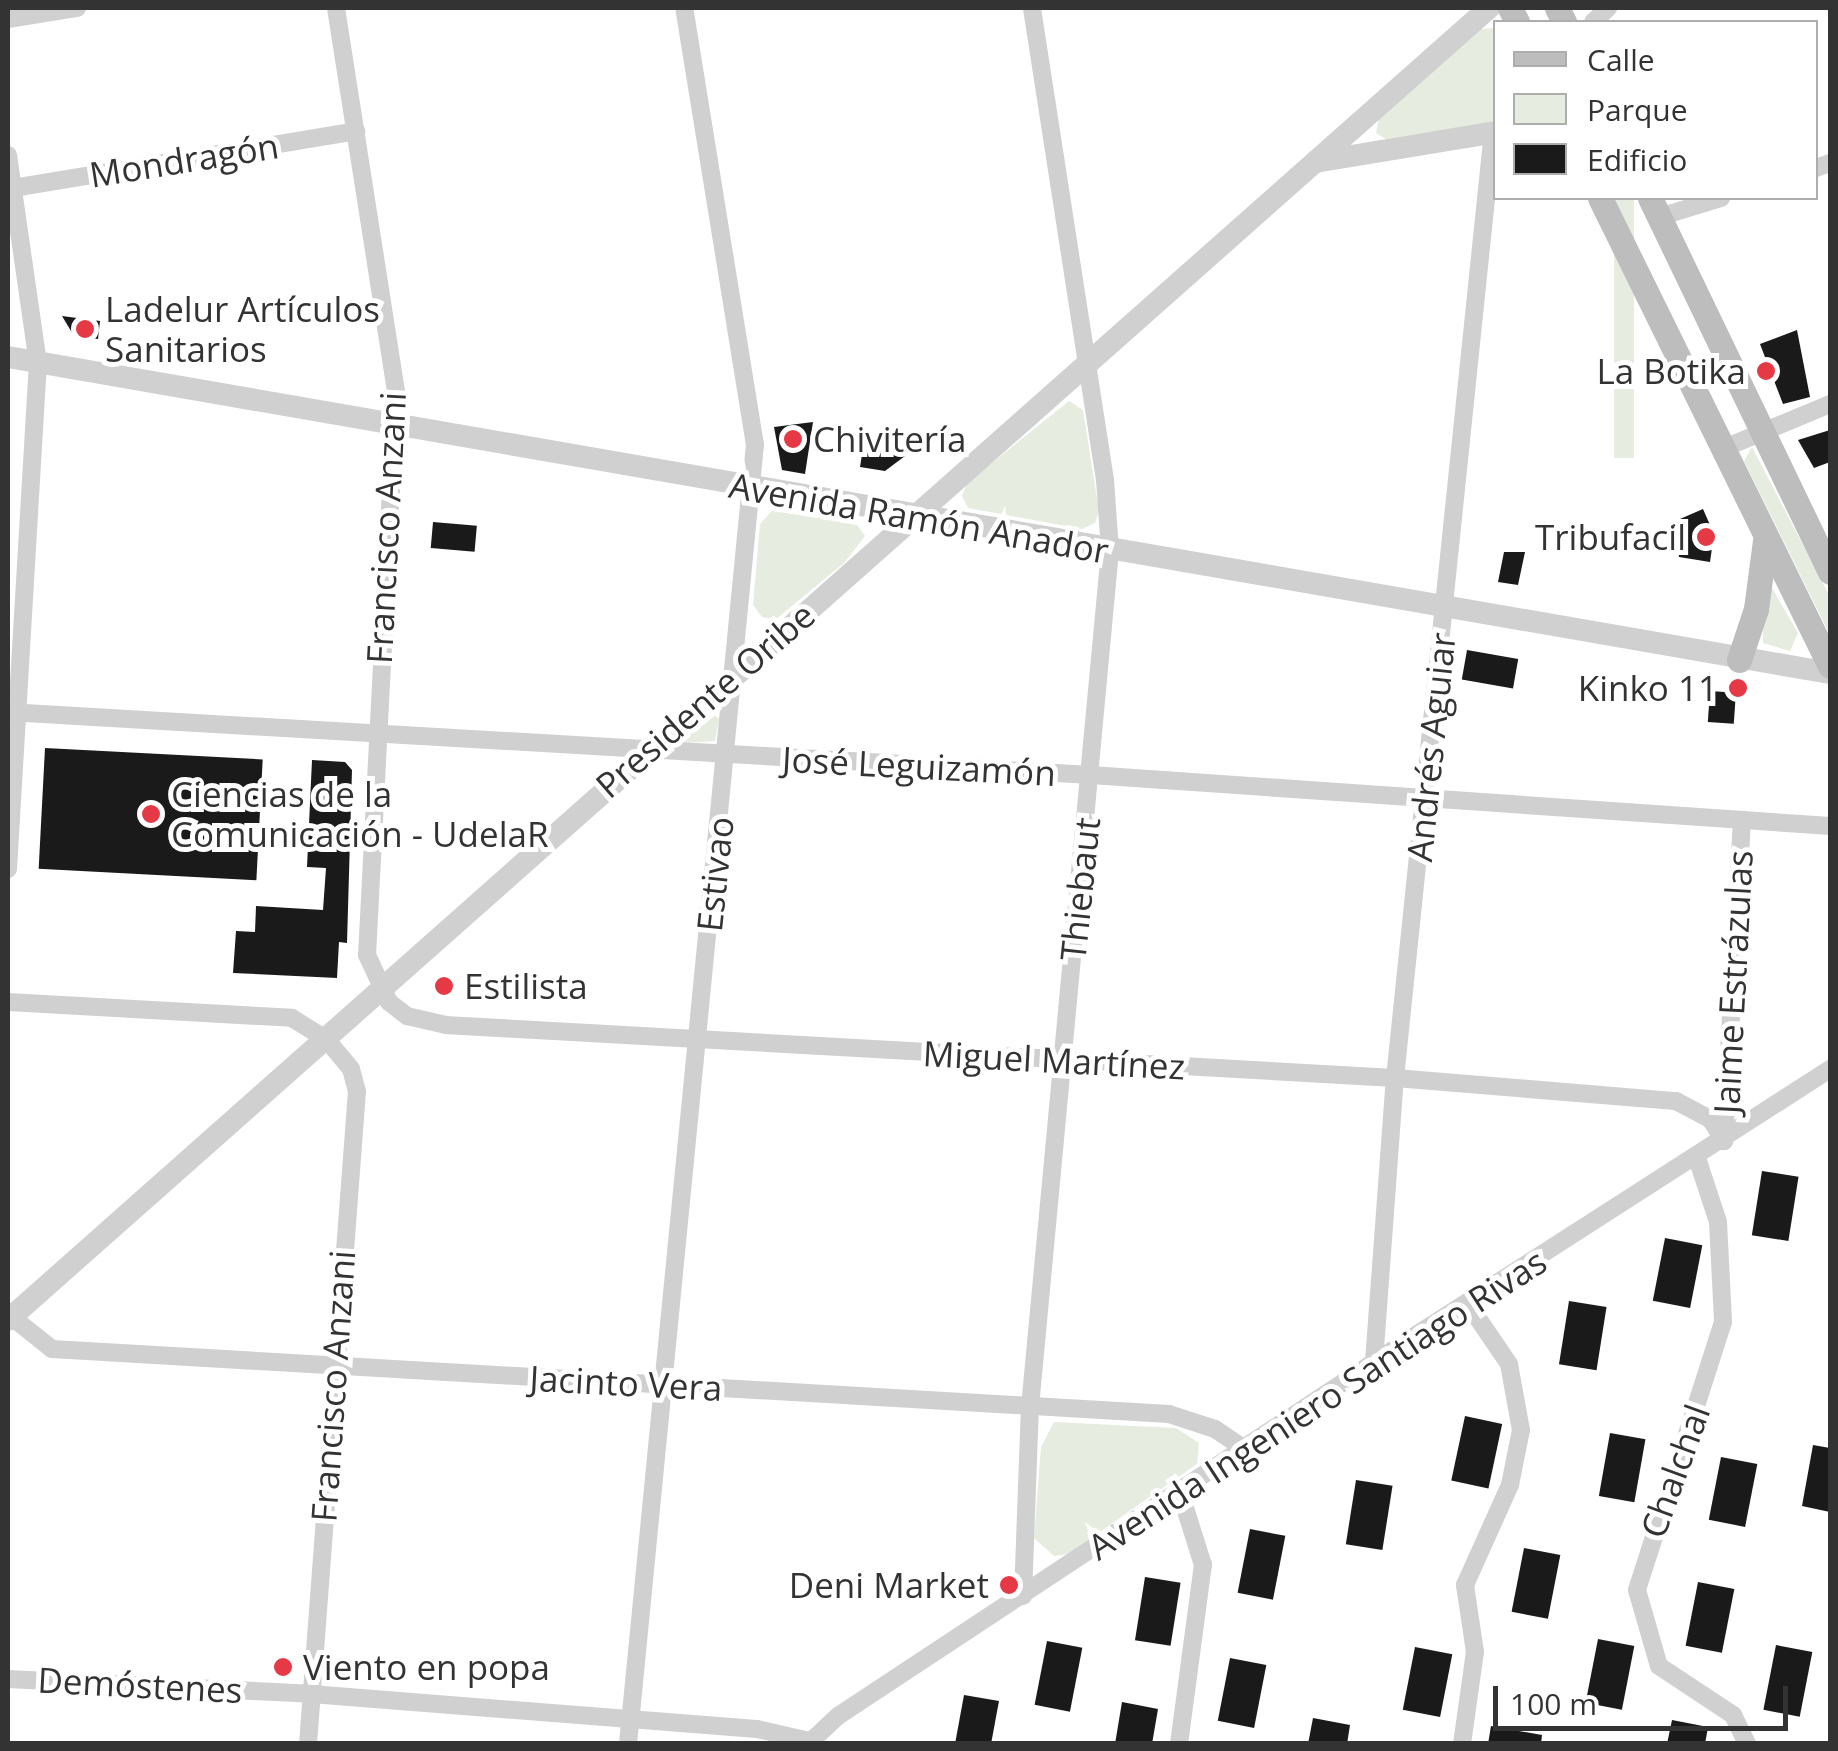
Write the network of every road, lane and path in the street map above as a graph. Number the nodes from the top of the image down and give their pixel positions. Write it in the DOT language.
graph roads {
  1 [pos="76,8"];
  2 [pos="336,8"];
  3 [pos="684,8"];
  4 [pos="1032,8"];
  5 [pos="1489,8"];
  6 [pos="8,18"];
  7 [pos="356,132"];
  8 [pos="1493,132"];
  9 [pos="1493,142"];
  10 [pos="8,155"];
  11 [pos="1315,162"];
  12 [pos="13,188"];
  13 [pos="1601,200"];
  14 [pos="1706,200"];
  15 [pos="1654,207"];
  16 [pos="8,357"];
  17 [pos="38,362"];
  18 [pos="1086,362"];
  19 [pos="1830,404"];
  20 [pos="396,424"];
  21 [pos="1762,430"];
  22 [pos="1722,448"];
  23 [pos="750,489"];
  24 [pos="914,516"];
  25 [pos="1765,536"];
  26 [pos="1110,551"];
  27 [pos="1830,572"];
  28 [pos="1446,610"];
  29 [pos="1739,660"];
  30 [pos="1830,670"];
  31 [pos="734,674"];
  32 [pos="13,712"];
  33 [pos="376,736"];
  34 [pos="645,752"];
  35 [pos="727,756"];
  36 [pos="1090,775"];
  37 [pos="1426,798"];
  38 [pos="1742,823"];
  39 [pos="1830,826"];
  40 [pos="8,869"];
  41 [pos="380,989"];
  42 [pos="8,1002"];
  43 [pos="326,1038"];
  44 [pos="699,1041"];
  45 [pos="1063,1061"];
  46 [pos="1830,1069"];
  47 [pos="1394,1078"];
  48 [pos="1724,1142"];
  49 [pos="1697,1158"];
  50 [pos="1468,1304"];
  51 [pos="8,1317"];
  52 [pos="1374,1362"];
  53 [pos="334,1366"];
  54 [pos="662,1386"];
  55 [pos="1030,1408"];
  56 [pos="1245,1449"];
  57 [pos="1180,1492"];
  58 [pos="1023,1596"];
  59 [pos="8,1679"];
  60 [pos="311,1694"];
  61 [pos="631,1719"];
  62 [pos="809,1742"];
  63 [pos="308,1744"];
  64 [pos="628,1744"];
  65 [pos="1179,1744"];
  66 [pos="1462,1744"];
  67 [pos="1747,1744"];
  1 -- 6 [label="street"];
  2 -- 7 [label="street, Francisco Anzani"];
  3 -- 23 [label="street, Estivao"];
  4 -- 18 [label="street, Thiebaut"];
  5 -- 11 [label="street, Presidente Oribe"];
  7 -- 12 [label="street, Mondragón"];
  7 -- 20 [label="street, Francisco Anzani"];
  8 -- 11 [label="street"];
  9 -- 28 [label="street, Andrés Aguiar"];
  10 -- 12 [label="street"];
  11 -- 18 [label="street, Presidente Oribe"];
  12 -- 17 [label="street"];
  13 -- 22 [label="main road"];
  14 -- 15 [label="street"];
  15 -- 21 [label="main road"];
  16 -- 17 [label="street, Avenida Ramón Anador"];
  17 -- 20 [label="street, Avenida Ramón Anador"];
  17 -- 32 [label="street"];
  18 -- 24 [label="street, Presidente Oribe"];
  18 -- 26 [label="street, Thiebaut"];
  19 -- 21 [label="street"];
  20 -- 23 [label="street, Avenida Ramón Anador"];
  20 -- 33 [label="street, Francisco Anzani"];
  21 -- 22 [label="street"];
  21 -- 27 [label="main road"];
  22 -- 25 [label="main road"];
  23 -- 24 [label="street, Avenida Ramón Anador"];
  23 -- 31 [label="street, Estivao"];
  24 -- 26 [label="street, Avenida Ramón Anador"];
  24 -- 31 [label="street, Presidente Oribe"];
  25 -- 29 [label="main road"];
  25 -- 30 [label="main road"];
  26 -- 28 [label="street, Avenida Ramón Anador"];
  26 -- 36 [label="street, Thiebaut"];
  28 -- 29 [label="street, Avenida Ramón Anador"];
  28 -- 37 [label="street, Andrés Aguiar"];
  29 -- 30 [label="street, Avenida Ramón Anador"];
  31 -- 34 [label="street, Presidente Oribe"];
  31 -- 35 [label="street, Estivao"];
  32 -- 33 [label="street, José Leguizamón"];
  32 -- 40 [label="street"];
  33 -- 34 [label="street, José Leguizamón"];
  33 -- 41 [label="street, Francisco Anzani"];
  34 -- 35 [label="street, José Leguizamón"];
  34 -- 41 [label="street, Presidente Oribe"];
  35 -- 36 [label="street, José Leguizamón"];
  35 -- 44 [label="street, Estivao"];
  36 -- 37 [label="street, José Leguizamón"];
  36 -- 45 [label="street, Thiebaut"];
  37 -- 38 [label="street, José Leguizamón"];
  37 -- 47 [label="street, Andrés Aguiar"];
  38 -- 39 [label="street, José Leguizamón"];
  38 -- 48 [label="street, Jaime Estrázulas"];
  41 -- 43 [label="street, Presidente Oribe"];
  41 -- 44 [label="street, Miguel Martínez"];
  42 -- 43 [label="street"];
  43 -- 51 [label="street, Presidente Oribe"];
  43 -- 53 [label="street, Francisco Anzani"];
  44 -- 45 [label="street, Miguel Martínez"];
  44 -- 54 [label="street, Estivao"];
  45 -- 47 [label="street, Miguel Martínez"];
  45 -- 55 [label="street, Thiebaut"];
  46 -- 48 [label="street, Avenida Ingeniero Santiago Rivas"];
  47 -- 48 [label="street, Miguel Martínez"];
  47 -- 52 [label="street, Andrés Aguiar"];
  48 -- 49 [label="street, Avenida Ingeniero Santiago Rivas"];
  49 -- 50 [label="street, Avenida Ingeniero Santiago Rivas"];
  49 -- 67 [label="street, Chalchal"];
  50 -- 52 [label="street, Avenida Ingeniero Santiago Rivas"];
  50 -- 66 [label="street"];
  51 -- 53 [label="street, Jacinto Vera"];
  52 -- 56 [label="street, Avenida Ingeniero Santiago Rivas"];
  53 -- 54 [label="street, Jacinto Vera"];
  53 -- 60 [label="street, Francisco Anzani"];
  54 -- 55 [label="street, Jacinto Vera"];
  54 -- 61 [label="street, Estivao"];
  55 -- 56 [label="street, Jacinto Vera"];
  55 -- 58 [label="street, Thiebaut"];
  56 -- 57 [label="street, Avenida Ingeniero Santiago Rivas"];
  57 -- 58 [label="street, Avenida Ingeniero Santiago Rivas"];
  57 -- 65 [label="street"];
  58 -- 62 [label="street, Avenida Ingeniero Santiago Rivas"];
  59 -- 60 [label="street, Demóstenes"];
  60 -- 61 [label="street, Demóstenes"];
  60 -- 63 [label="street, Francisco Anzani"];
  61 -- 62 [label="street, Demóstenes"];
  61 -- 64 [label="street, Estivao"];
}
